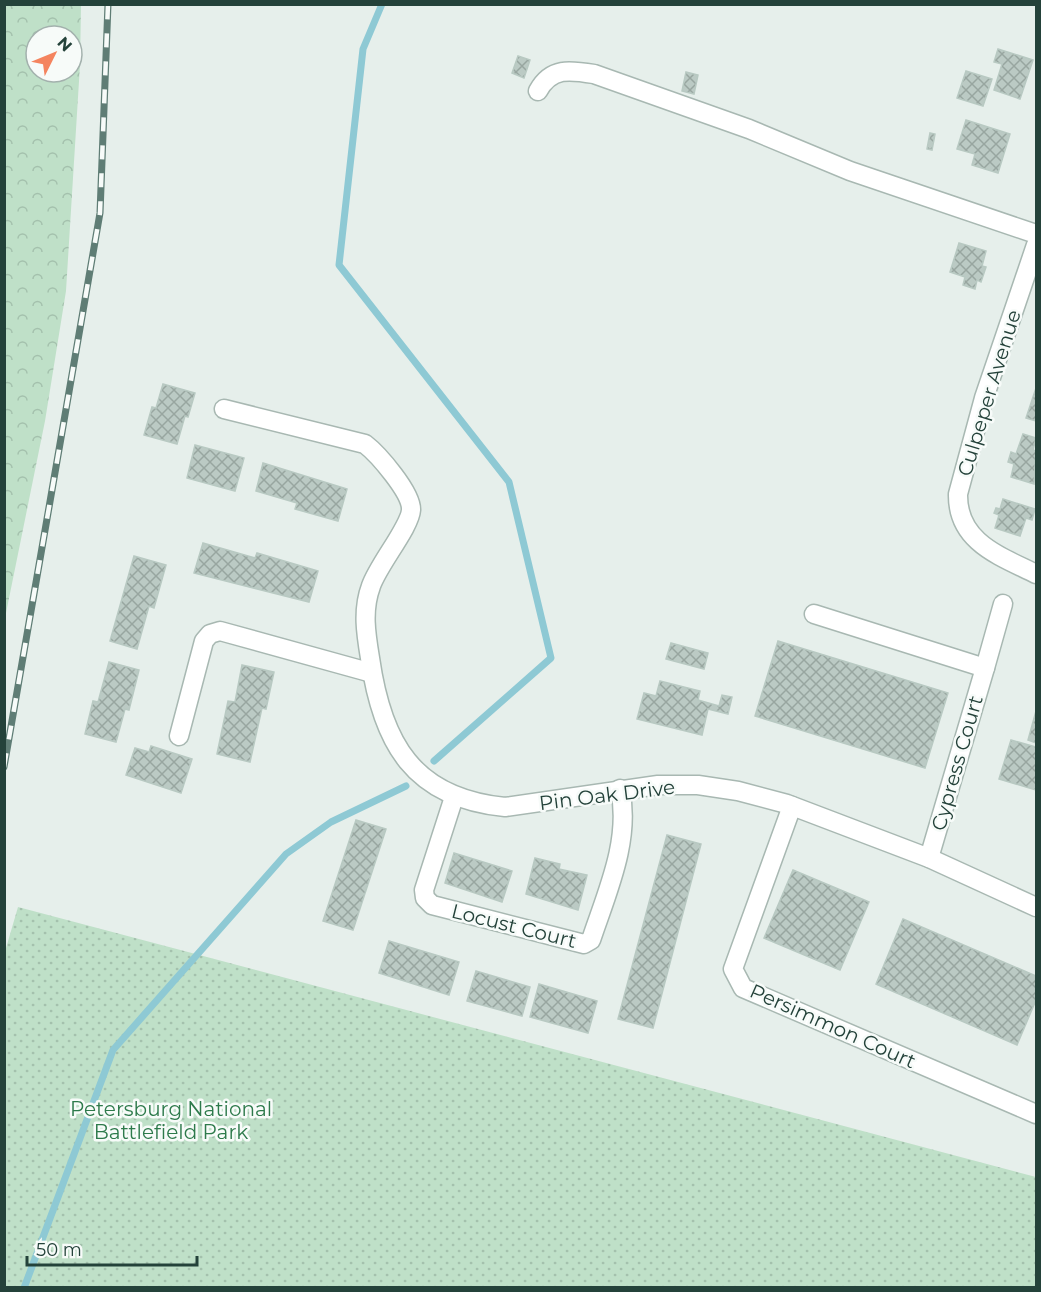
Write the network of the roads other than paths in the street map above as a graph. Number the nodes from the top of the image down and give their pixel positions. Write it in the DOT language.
graph roads {
  1 [pos="538,91"];
  2 [pos="1036,234"];
  3 [pos="1036,245"];
  4 [pos="224,409"];
  5 [pos="1036,574"];
  6 [pos="1003,604"];
  7 [pos="814,614"];
  8 [pos="985,668"];
  9 [pos="372,673"];
  10 [pos="179,736"];
  11 [pos="620,789"];
  12 [pos="454,796"];
  13 [pos="792,806"];
  14 [pos="929,858"];
  15 [pos="1036,907"];
  16 [pos="1036,1114"];
  1 -- 2 [label="street"];
  3 -- 5 [label="street, Culpeper Avenue"];
  4 -- 9 [label="street, Pin Oak Drive"];
  6 -- 8 [label="street, Cypress Court"];
  7 -- 8 [label="street"];
  8 -- 14 [label="street, Cypress Court"];
  9 -- 10 [label="street"];
  9 -- 12 [label="street, Pin Oak Drive"];
  11 -- 12 [label="street, Pin Oak Drive"];
  11 -- 12 [label="street, Locust Court"];
  11 -- 13 [label="street, Pin Oak Drive"];
  13 -- 14 [label="street, Pin Oak Drive"];
  13 -- 16 [label="street, Persimmon Court"];
  14 -- 15 [label="street, Pin Oak Drive"];
}
